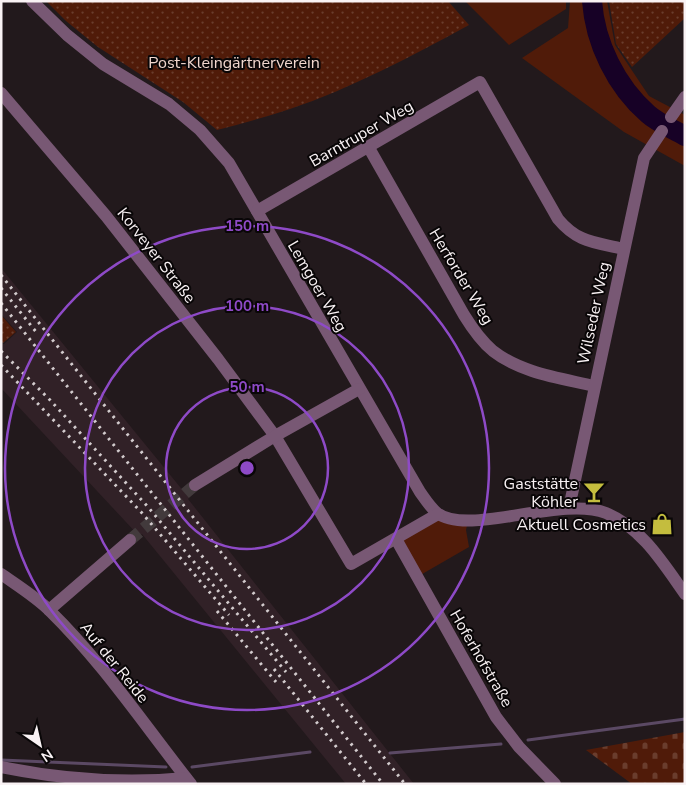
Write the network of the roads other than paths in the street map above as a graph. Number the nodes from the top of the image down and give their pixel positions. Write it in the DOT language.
graph roads {
  1 [pos="32,1"];
  2 [pos="1,93"];
  3 [pos="685,97"];
  4 [pos="671,117"];
  5 [pos="662,131"];
  6 [pos="369,148"];
  7 [pos="257,211"];
  8 [pos="623,249"];
  9 [pos="594,386"];
  10 [pos="359,390"];
  11 [pos="275,436"];
  12 [pos="194,485"];
  13 [pos="569,508"];
  14 [pos="438,514"];
  15 [pos="396,539"];
  16 [pos="130,540"];
  17 [pos="1,574"];
  18 [pos="685,594"];
  19 [pos="49,610"];
  20 [pos="1,767"];
  21 [pos="188,781"];
  22 [pos="555,784"];
  1 -- 7 [label="street, Lemgoer Weg"];
  2 -- 11 [label="street, Korveyer Straße"];
  3 -- 4 [label="street"];
  5 -- 8 [label="street, Wilseder Weg"];
  6 -- 7 [label="street, Barntruper Weg"];
  6 -- 8 [label="street, Barntruper Weg"];
  6 -- 9 [label="street, Herforder Weg"];
  7 -- 10 [label="street, Lemgoer Weg"];
  8 -- 9 [label="street, Wilseder Weg"];
  9 -- 13 [label="street, Wilseder Weg"];
  10 -- 11 [label="street"];
  10 -- 14 [label="street, Lemgoer Weg"];
  11 -- 12 [label="street"];
  11 -- 15 [label="street, Korveyer Straße"];
  13 -- 14 [label="street"];
  13 -- 18 [label="street"];
  14 -- 15 [label="street, Korveyer Straße"];
  15 -- 22 [label="street, Hoferhofstraße"];
  16 -- 19 [label="street"];
  17 -- 19 [label="street, Auf der Reide"];
  19 -- 21 [label="street, Auf der Reide"];
  20 -- 21 [label="street"];
}
